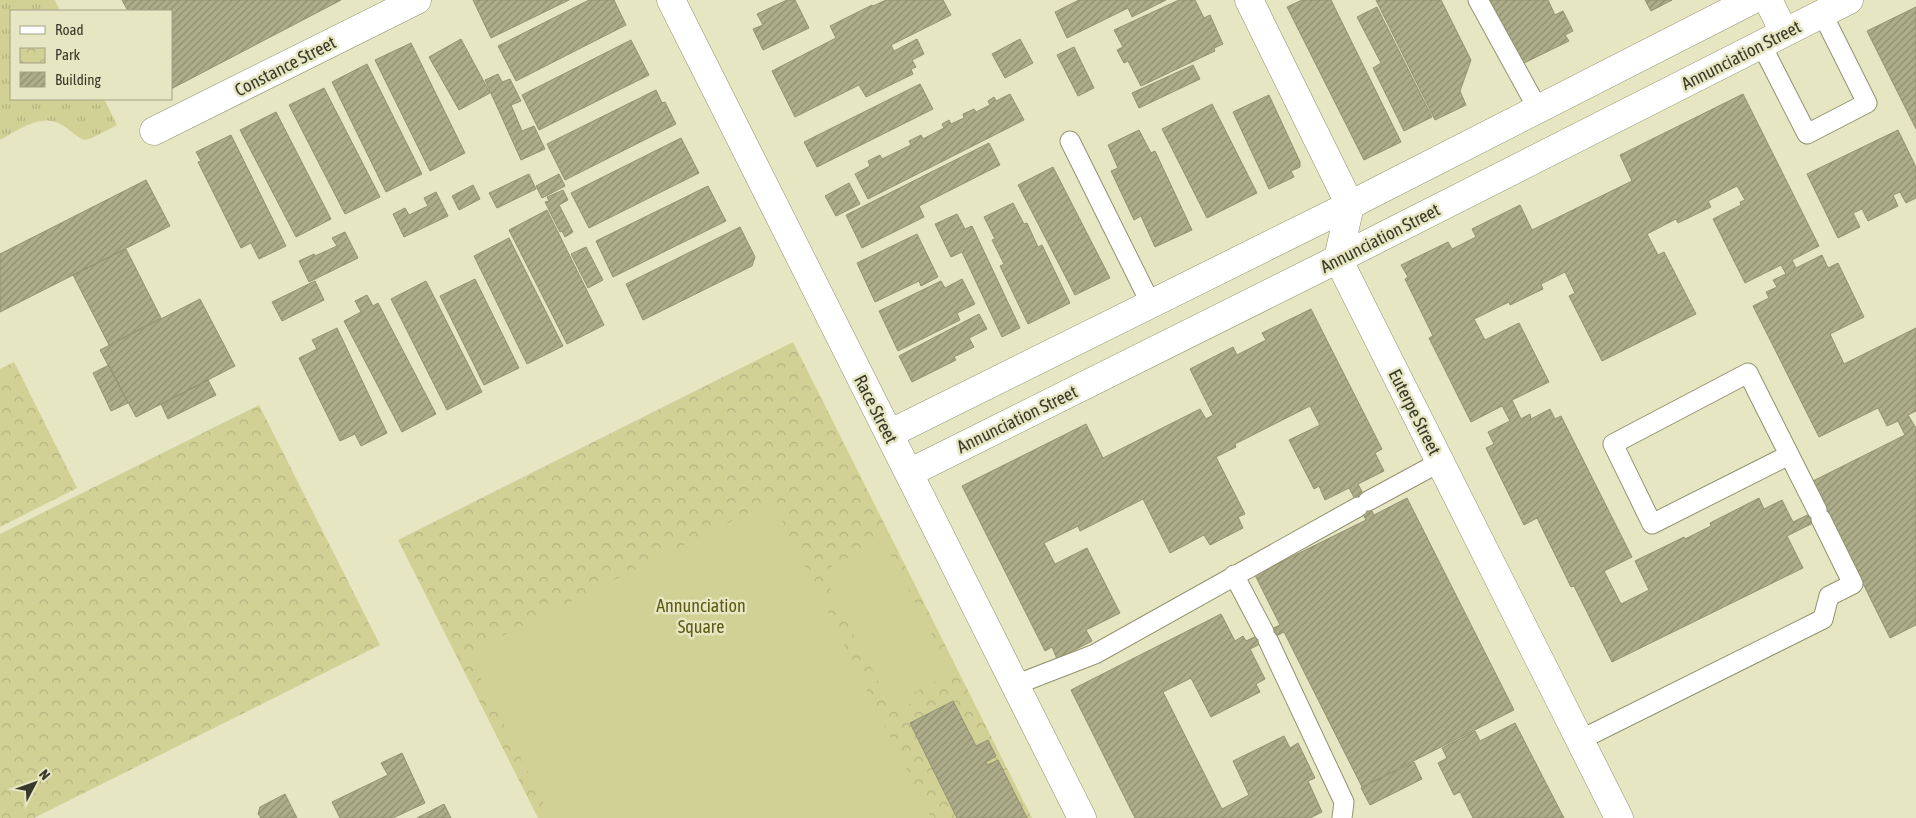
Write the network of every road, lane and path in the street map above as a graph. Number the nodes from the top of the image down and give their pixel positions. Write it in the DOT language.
graph roads {
  1 [pos="417,0"];
  2 [pos="671,0"];
  3 [pos="1249,0"];
  4 [pos="1478,0"];
  5 [pos="1752,0"];
  6 [pos="1768,0"];
  7 [pos="1849,0"];
  8 [pos="1822,13"];
  9 [pos="1784,32"];
  10 [pos="1761,44"];
  11 [pos="1538,109"];
  12 [pos="154,131"];
  13 [pos="1070,140"];
  14 [pos="1350,205"];
  15 [pos="1338,259"];
  16 [pos="1151,304"];
  17 [pos="889,434"];
  18 [pos="1789,455"];
  19 [pos="1440,462"];
  20 [pos="909,473"];
  21 [pos="1234,575"];
  22 [pos="1015,685"];
  23 [pos="1580,740"];
  24 [pos="1082,818"];
  25 [pos="1342,818"];
  26 [pos="1619,818"];
  1 -- 12 [label="street, Constance Street"];
  2 -- 17 [label="street, Race Street"];
  3 -- 14 [label="street"];
  4 -- 11 [label="lane"];
  5 -- 11 [label="street"];
  6 -- 9 [label="street"];
  7 -- 8 [label="street, Annunciation Street"];
  8 -- 9 [label="street, Annunciation Street"];
  8 -- 10 [label="lane"];
  9 -- 10 [label="street, Annunciation Street"];
  10 -- 15 [label="street, Annunciation Street"];
  11 -- 14 [label="street"];
  13 -- 16 [label="lane"];
  14 -- 15 [label="street"];
  14 -- 16 [label="street"];
  15 -- 19 [label="street, Euterpe Street"];
  15 -- 20 [label="street, Annunciation Street"];
  16 -- 17 [label="street"];
  17 -- 20 [label="street, Race Street"];
  18 -- 18 [label="lane"];
  18 -- 23 [label="lane"];
  19 -- 21 [label="lane"];
  19 -- 23 [label="street, Euterpe Street"];
  20 -- 22 [label="street, Race Street"];
  21 -- 22 [label="lane"];
  21 -- 25 [label="lane"];
  22 -- 24 [label="street, Race Street"];
  23 -- 26 [label="street, Euterpe Street"];
}
